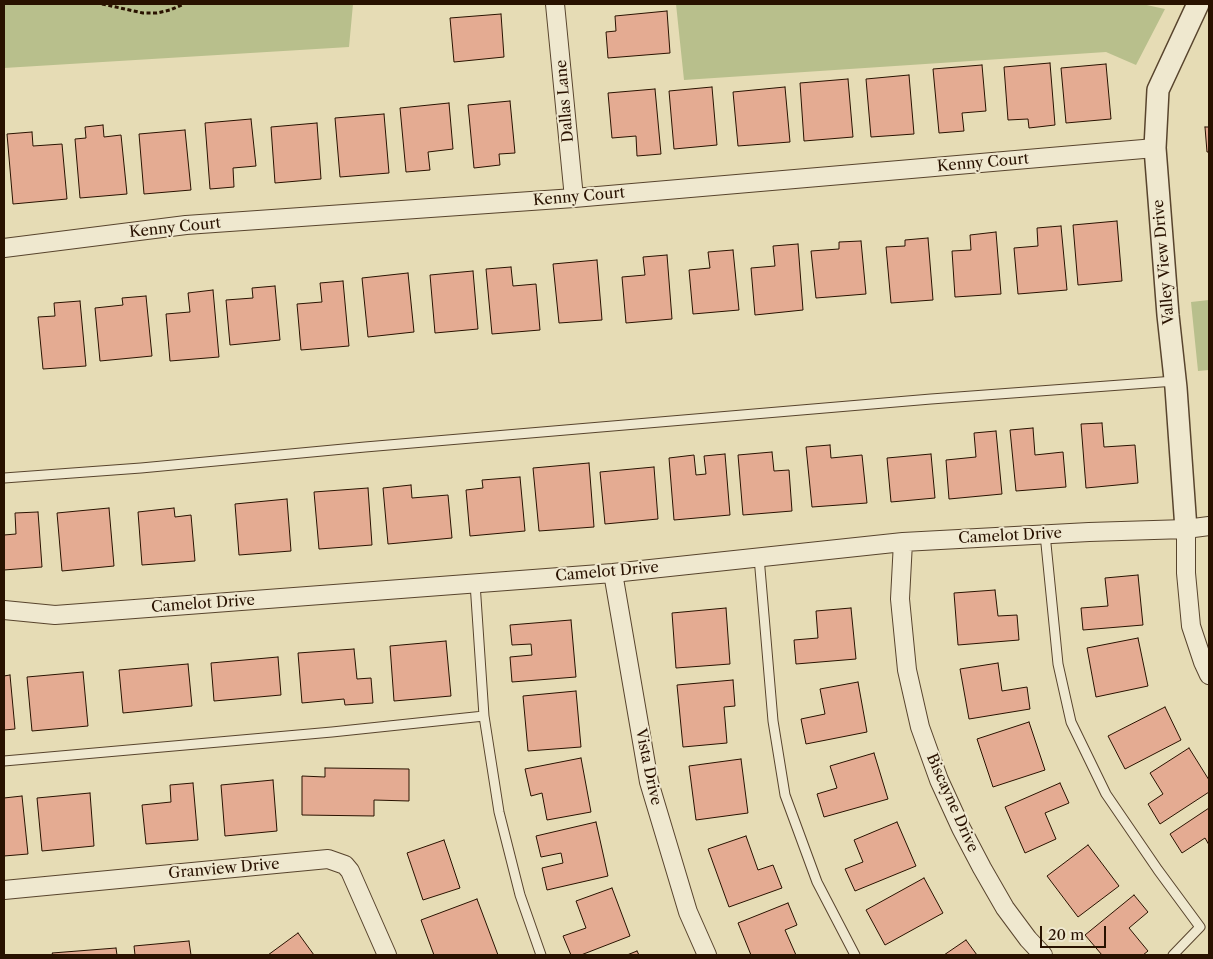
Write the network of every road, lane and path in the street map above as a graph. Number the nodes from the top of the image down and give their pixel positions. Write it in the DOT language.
graph roads {
  1 [pos="102,4"];
  2 [pos="184,4"];
  3 [pos="555,4"];
  4 [pos="1198,4"];
  5 [pos="1155,148"];
  6 [pos="574,198"];
  7 [pos="4,248"];
  8 [pos="1175,381"];
  9 [pos="4,478"];
  10 [pos="1209,526"];
  11 [pos="1186,529"];
  12 [pos="1045,534"];
  13 [pos="903,542"];
  14 [pos="759,557"];
  15 [pos="613,573"];
  16 [pos="475,583"];
  17 [pos="4,610"];
  18 [pos="1209,673"];
  19 [pos="484,716"];
  20 [pos="4,761"];
  21 [pos="4,890"];
  22 [pos="387,955"];
  23 [pos="541,955"];
  24 [pos="707,955"];
  25 [pos="855,955"];
  26 [pos="1043,955"];
  27 [pos="1173,955"];
  1 -- 2 [label="path"];
  3 -- 6 [label="street, Dallas Lane"];
  4 -- 5 [label="street, Valley View Drive"];
  5 -- 6 [label="street, Kenny Court"];
  5 -- 8 [label="street, Valley View Drive"];
  6 -- 7 [label="street, Kenny Court"];
  8 -- 9 [label="lane"];
  8 -- 11 [label="street, Valley View Drive"];
  10 -- 11 [label="street, Camelot Drive"];
  11 -- 12 [label="street, Camelot Drive"];
  11 -- 18 [label="street"];
  12 -- 13 [label="street, Camelot Drive"];
  12 -- 27 [label="lane"];
  13 -- 14 [label="street, Camelot Drive"];
  13 -- 26 [label="street, Biscayne Drive"];
  14 -- 15 [label="street, Camelot Drive"];
  14 -- 25 [label="lane"];
  15 -- 16 [label="street, Camelot Drive"];
  15 -- 24 [label="street, Vista Drive"];
  16 -- 17 [label="street, Camelot Drive"];
  16 -- 19 [label="lane"];
  19 -- 20 [label="lane"];
  19 -- 23 [label="lane"];
  21 -- 22 [label="street, Granview Drive"];
}
